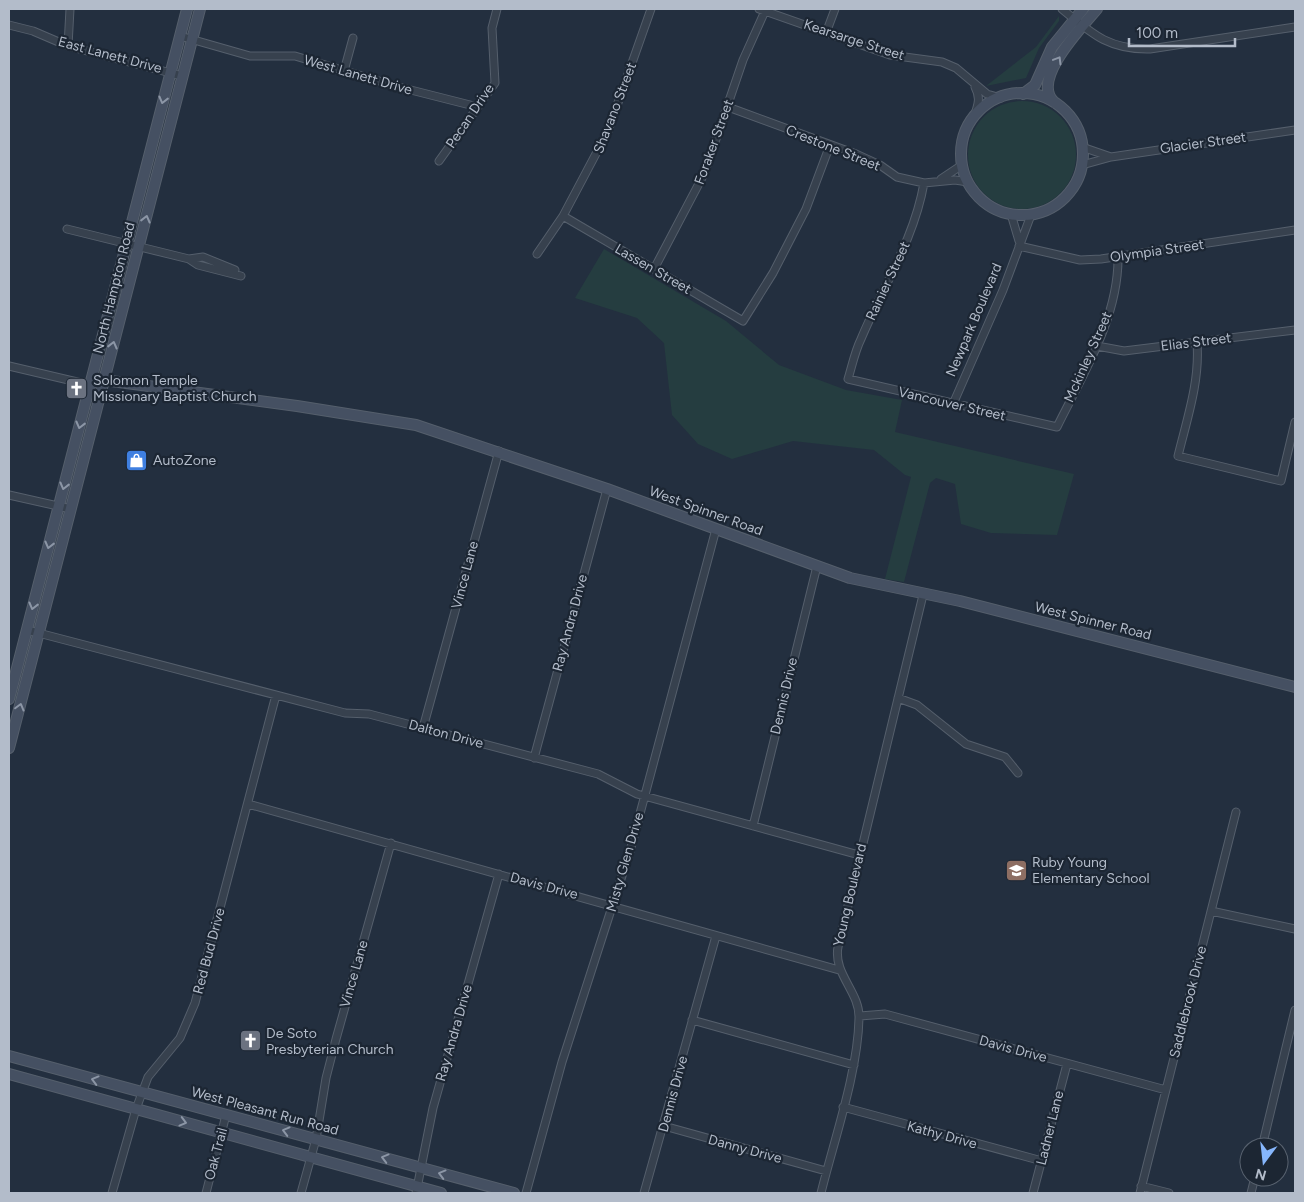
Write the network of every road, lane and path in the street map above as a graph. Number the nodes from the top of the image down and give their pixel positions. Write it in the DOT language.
graph roads {
  1 [pos="70,9"];
  2 [pos="187,9"];
  3 [pos="199,9"];
  4 [pos="497,9"];
  5 [pos="652,9"];
  6 [pos="835,9"];
  7 [pos="1062,9"];
  8 [pos="1083,9"];
  9 [pos="1097,9"];
  10 [pos="762,10"];
  11 [pos="1079,23"];
  12 [pos="9,25"];
  13 [pos="1295,27"];
  14 [pos="826,33"];
  15 [pos="180,36"];
  16 [pos="353,38"];
  17 [pos="192,40"];
  18 [pos="68,46"];
  19 [pos="171,71"];
  20 [pos="344,71"];
  21 [pos="182,76"];
  22 [pos="974,84"];
  23 [pos="1023,94"];
  24 [pos="1001,98"];
  25 [pos="1054,103"];
  26 [pos="478,107"];
  27 [pos="728,107"];
  28 [pos="974,117"];
  29 [pos="1295,130"];
  30 [pos="830,145"];
  31 [pos="1082,147"];
  32 [pos="1111,157"];
  33 [pos="439,161"];
  34 [pos="962,165"];
  35 [pos="1082,165"];
  36 [pos="938,181"];
  37 [pos="968,182"];
  38 [pos="924,183"];
  39 [pos="1011,214"];
  40 [pos="1031,215"];
  41 [pos="563,216"];
  42 [pos="67,229"];
  43 [pos="1295,230"];
  44 [pos="126,244"];
  45 [pos="1019,246"];
  46 [pos="138,248"];
  47 [pos="537,254"];
  48 [pos="1118,256"];
  49 [pos="121,266"];
  50 [pos="133,268"];
  51 [pos="654,269"];
  52 [pos="241,274"];
  53 [pos="1295,330"];
  54 [pos="1197,343"];
  55 [pos="1097,346"];
  56 [pos="9,366"];
  57 [pos="848,379"];
  58 [pos="104,380"];
  59 [pos="90,385"];
  60 [pos="953,404"];
  61 [pos="1295,422"];
  62 [pos="1057,427"];
  63 [pos="499,451"];
  64 [pos="607,489"];
  65 [pos="9,495"];
  66 [pos="59,507"];
  67 [pos="71,510"];
  68 [pos="716,529"];
  69 [pos="817,566"];
  70 [pos="922,595"];
  71 [pos="27,630"];
  72 [pos="40,633"];
  73 [pos="1295,687"];
  74 [pos="276,695"];
  75 [pos="898,698"];
  76 [pos="9,699"];
  77 [pos="423,728"];
  78 [pos="9,748"];
  79 [pos="534,758"];
  80 [pos="1018,773"];
  81 [pos="644,796"];
  82 [pos="248,804"];
  83 [pos="1236,812"];
  84 [pos="752,826"];
  85 [pos="391,843"];
  86 [pos="859,855"];
  87 [pos="499,874"];
  88 [pos="613,906"];
  89 [pos="1211,911"];
  90 [pos="1295,929"];
  91 [pos="716,936"];
  92 [pos="839,970"];
  93 [pos="1295,1010"];
  94 [pos="860,1016"];
  95 [pos="692,1020"];
  96 [pos="9,1056"];
  97 [pos="1067,1064"];
  98 [pos="854,1065"];
  99 [pos="9,1074"];
  100 [pos="1166,1090"];
  101 [pos="142,1092"];
  102 [pos="843,1107"];
  103 [pos="136,1109"];
  104 [pos="226,1115"];
  105 [pos="664,1126"];
  106 [pos="222,1133"];
  107 [pos="1264,1137"];
  108 [pos="316,1139"];
  109 [pos="311,1157"];
  110 [pos="1042,1161"];
  111 [pos="422,1168"];
  112 [pos="826,1171"];
  113 [pos="417,1190"];
  114 [pos="1140,1190"];
  115 [pos="112,1193"];
  116 [pos="206,1193"];
  117 [pos="301,1193"];
  118 [pos="441,1193"];
  119 [pos="514,1193"];
  120 [pos="526,1193"];
  121 [pos="644,1193"];
  122 [pos="821,1193"];
  123 [pos="1033,1193"];
  124 [pos="1169,1193"];
  1 -- 18 [label="street"];
  2 -- 15 [label="main road, North Hampton Road"];
  3 -- 17 [label="main road, North Hampton Road"];
  4 -- 26 [label="street, Pecan Drive"];
  5 -- 41 [label="street, Shavano Street"];
  6 -- 14 [label="street"];
  7 -- 11 [label="street"];
  8 -- 11 [label="main road"];
  9 -- 11 [label="main road"];
  10 -- 14 [label="street, Kearsarge Street"];
  10 -- 27 [label="street, Foraker Street"];
  11 -- 13 [label="street"];
  11 -- 23 [label="main road"];
  25 -- 11 [label="main road, one-way"];
  12 -- 18 [label="street, East Lanett Drive"];
  14 -- 22 [label="street, Kearsarge Street"];
  15 -- 17 [label="street, West Lanett Drive"];
  15 -- 19 [label="main road, North Hampton Road"];
  16 -- 20 [label="street"];
  17 -- 20 [label="street, West Lanett Drive"];
  17 -- 21 [label="main road, North Hampton Road"];
  18 -- 19 [label="street, East Lanett Drive"];
  19 -- 21 [label="street, East Lanett Drive"];
  19 -- 44 [label="main road, North Hampton Road, one-way"];
  20 -- 26 [label="street, West Lanett Drive"];
  46 -- 21 [label="main road, North Hampton Road, one-way"];
  22 -- 24 [label="street, Kearsarge Street"];
  22 -- 28 [label="street"];
  23 -- 24 [label="main road"];
  23 -- 25 [label="main road"];
  24 -- 28 [label="main road"];
  25 -- 31 [label="main road"];
  26 -- 33 [label="street, Pecan Drive"];
  27 -- 30 [label="street, Crestone Street"];
  27 -- 51 [label="street, Foraker Street"];
  28 -- 34 [label="main road"];
  29 -- 32 [label="street, Glacier Street"];
  30 -- 38 [label="street, Crestone Street"];
  30 -- 51 [label="street, Lassen Street"];
  31 -- 32 [label="street, Glacier Street"];
  31 -- 35 [label="main road"];
  32 -- 35 [label="street, Glacier Street"];
  34 -- 36 [label="street, Crestone Street"];
  34 -- 37 [label="main road"];
  35 -- 40 [label="main road"];
  36 -- 37 [label="street, Crestone Street"];
  36 -- 38 [label="street, Crestone Street"];
  37 -- 39 [label="main road"];
  38 -- 57 [label="street, Rainier Street"];
  39 -- 40 [label="main road"];
  39 -- 45 [label="street"];
  40 -- 45 [label="street, Newpark Boulevard"];
  41 -- 47 [label="street, Shavano Street"];
  41 -- 51 [label="street, Lassen Street"];
  42 -- 44 [label="street"];
  43 -- 48 [label="street, Olympia Street"];
  44 -- 46 [label="street"];
  44 -- 49 [label="main road, North Hampton Road"];
  45 -- 48 [label="street, Olympia Street"];
  45 -- 60 [label="street, Newpark Boulevard"];
  46 -- 50 [label="main road, North Hampton Road"];
  46 -- 52 [label="street"];
  48 -- 55 [label="street, Mckinley Street"];
  49 -- 50 [label="main road"];
  49 -- 59 [label="main road, North Hampton Road"];
  58 -- 50 [label="main road, North Hampton Road, one-way"];
  53 -- 54 [label="street, Elias Street"];
  54 -- 55 [label="street, Elias Street"];
  54 -- 61 [label="street"];
  55 -- 62 [label="street, Mckinley Street"];
  56 -- 59 [label="street"];
  57 -- 60 [label="street, Vancouver Street"];
  58 -- 59 [label="street"];
  58 -- 63 [label="main road, West Spinner Road"];
  58 -- 67 [label="main road, North Hampton Road"];
  59 -- 66 [label="main road, North Hampton Road, one-way"];
  60 -- 62 [label="street, Vancouver Street"];
  63 -- 64 [label="main road, West Spinner Road"];
  63 -- 77 [label="street, Vince Lane"];
  64 -- 68 [label="main road, West Spinner Road"];
  64 -- 79 [label="street, Ray Andra Drive"];
  65 -- 66 [label="street"];
  66 -- 67 [label="street"];
  66 -- 71 [label="main road, North Hampton Road, one-way"];
  67 -- 72 [label="main road, North Hampton Road"];
  68 -- 69 [label="main road, West Spinner Road"];
  68 -- 81 [label="street, Misty Glen Drive"];
  69 -- 70 [label="main road, West Spinner Road"];
  69 -- 84 [label="street, Dennis Drive"];
  70 -- 73 [label="main road, West Spinner Road"];
  70 -- 75 [label="street, Young Boulevard"];
  71 -- 72 [label="street, Dalton Drive"];
  71 -- 76 [label="main road, North Hampton Road"];
  72 -- 74 [label="street, Dalton Drive"];
  78 -- 72 [label="main road, North Hampton Road, one-way"];
  74 -- 77 [label="street, Dalton Drive"];
  74 -- 82 [label="street, Red Bud Drive"];
  75 -- 80 [label="street"];
  75 -- 86 [label="street, Young Boulevard"];
  77 -- 79 [label="street, Dalton Drive"];
  79 -- 81 [label="street, Dalton Drive"];
  81 -- 84 [label="street, Dalton Drive"];
  81 -- 88 [label="street, Misty Glen Drive"];
  82 -- 85 [label="street, Davis Drive"];
  82 -- 101 [label="street, Red Bud Drive"];
  83 -- 89 [label="street, Saddlebrook Drive"];
  84 -- 86 [label="street, Dalton Drive"];
  85 -- 87 [label="street, Davis Drive"];
  85 -- 108 [label="street, Vince Lane"];
  86 -- 92 [label="street, Young Boulevard"];
  87 -- 88 [label="street, Davis Drive"];
  87 -- 111 [label="street, Ray Andra Drive"];
  88 -- 91 [label="street, Davis Drive"];
  88 -- 120 [label="street, Misty Glen Drive"];
  89 -- 90 [label="street"];
  89 -- 100 [label="street, Saddlebrook Drive"];
  91 -- 92 [label="street, Davis Drive"];
  91 -- 95 [label="street, Dennis Drive"];
  92 -- 94 [label="street, Young Boulevard"];
  93 -- 107 [label="street"];
  94 -- 97 [label="street, Davis Drive"];
  94 -- 98 [label="street, Young Boulevard"];
  95 -- 98 [label="street"];
  95 -- 105 [label="street, Dennis Drive"];
  101 -- 96 [label="main road, West Pleasant Run Road, one-way"];
  97 -- 100 [label="street, Davis Drive"];
  97 -- 110 [label="street, Ladner Lane"];
  98 -- 102 [label="street, Young Boulevard"];
  99 -- 103 [label="main road"];
  100 -- 114 [label="street, Saddlebrook Drive"];
  101 -- 103 [label="street, Red Bud Drive"];
  101 -- 104 [label="main road, West Pleasant Run Road"];
  102 -- 110 [label="street, Kathy Drive"];
  102 -- 112 [label="street, Young Boulevard"];
  103 -- 106 [label="main road, one-way"];
  103 -- 115 [label="street, Red Bud Drive"];
  104 -- 106 [label="street, Oak Trail"];
  108 -- 104 [label="main road, West Pleasant Run Road, one-way"];
  105 -- 112 [label="street, Danny Drive"];
  105 -- 121 [label="street, Dennis Drive"];
  106 -- 109 [label="main road"];
  106 -- 116 [label="street, Oak Trail"];
  108 -- 109 [label="street, Vince Lane"];
  111 -- 108 [label="main road, West Pleasant Run Road, one-way"];
  109 -- 113 [label="main road"];
  109 -- 117 [label="street, Vince Lane"];
  110 -- 123 [label="street, Ladner Lane"];
  111 -- 113 [label="street, Ray Andra Drive"];
  119 -- 111 [label="main road, West Pleasant Run Road, one-way"];
  112 -- 122 [label="street, Young Boulevard"];
  113 -- 118 [label="main road"];
  114 -- 124 [label="street"];
}
